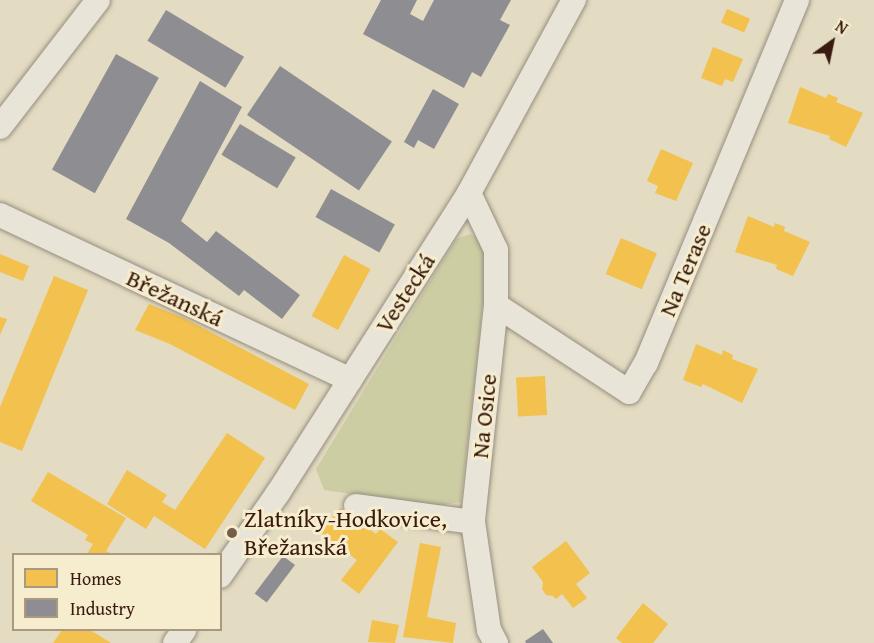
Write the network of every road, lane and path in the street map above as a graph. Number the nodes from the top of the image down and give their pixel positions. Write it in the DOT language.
graph roads {
  1 [pos="98,0"];
  2 [pos="574,0"];
  3 [pos="797,0"];
  4 [pos="0,127"];
  5 [pos="469,194"];
  6 [pos="0,215"];
  7 [pos="496,305"];
  8 [pos="350,380"];
  9 [pos="356,506"];
  10 [pos="473,522"];
  11 [pos="222,573"];
  12 [pos="183,631"];
  13 [pos="174,643"];
  14 [pos="496,643"];
  1 -- 4 [label="street"];
  2 -- 5 [label="street, Vestecká"];
  3 -- 7 [label="street, Na Terase"];
  5 -- 7 [label="street, Na Osice"];
  5 -- 8 [label="street, Vestecká"];
  6 -- 8 [label="street, Břežanská"];
  7 -- 10 [label="street, Na Osice"];
  8 -- 11 [label="street, Vestecká"];
  9 -- 10 [label="street"];
  10 -- 14 [label="street, Na Osice"];
  12 -- 13 [label="street"];
}
